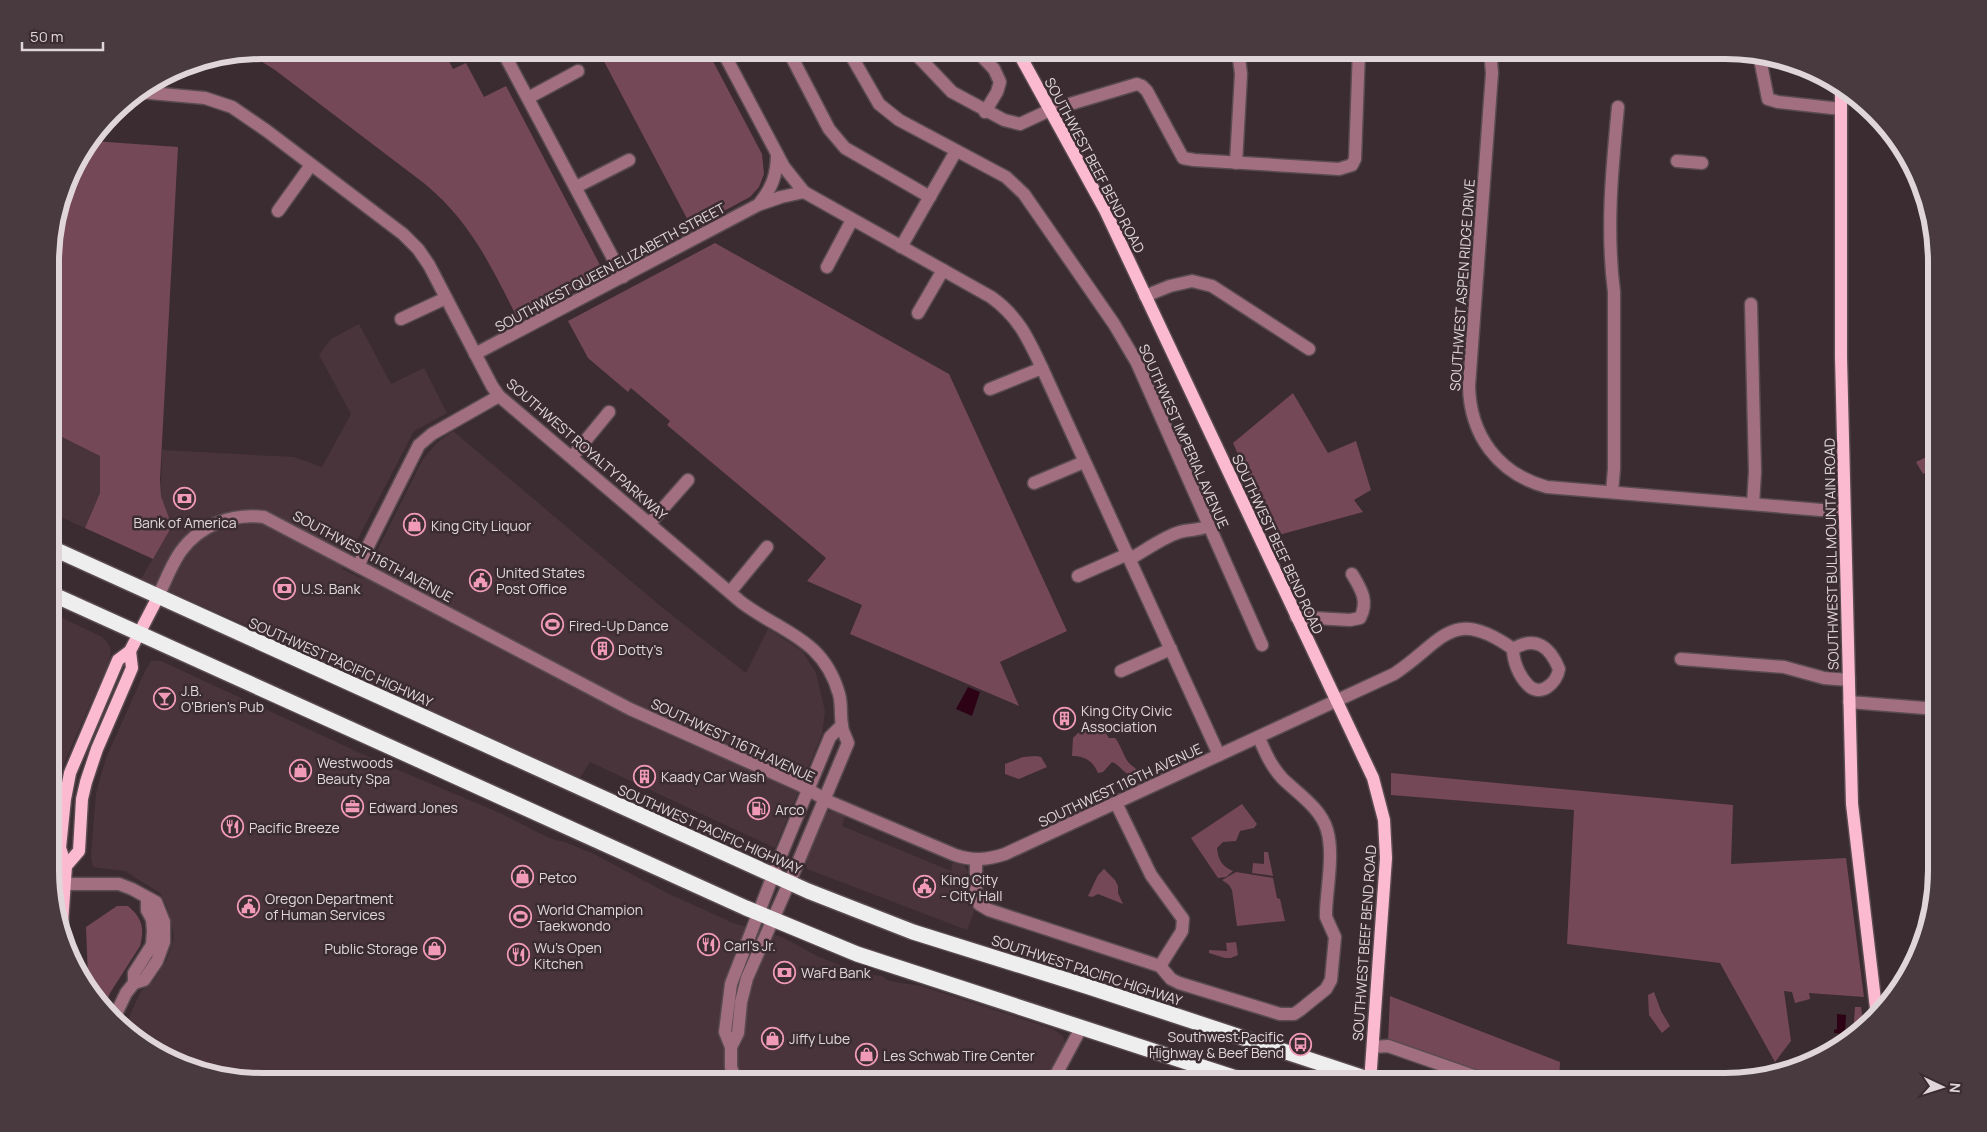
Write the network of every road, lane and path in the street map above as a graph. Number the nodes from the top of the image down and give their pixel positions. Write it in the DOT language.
graph roads {
  1 [pos="507,59"];
  2 [pos="727,59"];
  3 [pos="793,59"];
  4 [pos="853,59"];
  5 [pos="921,59"];
  6 [pos="985,59"];
  7 [pos="1022,59"];
  8 [pos="1240,59"];
  9 [pos="1359,59"];
  10 [pos="1491,59"];
  11 [pos="1761,62"];
  12 [pos="578,71"];
  13 [pos="151,92"];
  14 [pos="1842,96"];
  15 [pos="528,98"];
  16 [pos="1618,107"];
  17 [pos="1841,109"];
  18 [pos="1050,110"];
  19 [pos="985,112"];
  20 [pos="956,151"];
  21 [pos="777,154"];
  22 [pos="629,160"];
  23 [pos="1677,161"];
  24 [pos="1236,163"];
  25 [pos="1702,163"];
  26 [pos="311,165"];
  27 [pos="576,187"];
  28 [pos="804,192"];
  29 [pos="930,197"];
  30 [pos="758,205"];
  31 [pos="278,211"];
  32 [pos="852,220"];
  33 [pos="901,247"];
  34 [pos="826,267"];
  35 [pos="943,270"];
  36 [pos="623,278"];
  37 [pos="1145,296"];
  38 [pos="446,298"];
  39 [pos="1751,304"];
  40 [pos="918,313"];
  41 [pos="401,319"];
  42 [pos="1309,349"];
  43 [pos="475,354"];
  44 [pos="1042,368"];
  45 [pos="990,389"];
  46 [pos="499,396"];
  47 [pos="609,412"];
  48 [pos="572,457"];
  49 [pos="1084,462"];
  50 [pos="688,480"];
  51 [pos="1034,483"];
  52 [pos="1612,492"];
  53 [pos="1752,504"];
  54 [pos="1844,510"];
  55 [pos="650,523"];
  56 [pos="1208,526"];
  57 [pos="767,548"];
  58 [pos="59,551"];
  59 [pos="1129,557"];
  60 [pos="358,566"];
  61 [pos="1352,574"];
  62 [pos="1078,576"];
  63 [pos="730,592"];
  64 [pos="59,597"];
  65 [pos="158,597"];
  66 [pos="1296,617"];
  67 [pos="141,633"];
  68 [pos="1262,645"];
  69 [pos="1171,649"];
  70 [pos="1513,649"];
  71 [pos="130,651"];
  72 [pos="1681,659"];
  73 [pos="1121,671"];
  74 [pos="1849,680"];
  75 [pos="1336,702"];
  76 [pos="1849,702"];
  77 [pos="1928,708"];
  78 [pos="842,725"];
  79 [pos="1259,738"];
  80 [pos="1219,755"];
  81 [pos="808,790"];
  82 [pos="825,799"];
  83 [pos="1116,802"];
  84 [pos="976,860"];
  85 [pos="66,866"];
  86 [pos="773,876"];
  87 [pos="789,883"];
  88 [pos="64,884"];
  89 [pos="63,909"];
  90 [pos="765,916"];
  91 [pos="1160,966"];
  92 [pos="1876,1007"];
  93 [pos="117,1013"];
  94 [pos="1081,1028"];
  95 [pos="1372,1047"];
  96 [pos="733,1073"];
  97 [pos="1057,1073"];
  98 [pos="1220,1073"];
  99 [pos="1349,1073"];
  100 [pos="1373,1073"];
  101 [pos="1465,1073"];
  1 -- 15 [label="street"];
  2 -- 21 [label="street"];
  3 -- 29 [label="street"];
  4 -- 20 [label="street, SOUTHWEST IMPERIAL AVENUE"];
  5 -- 19 [label="street"];
  6 -- 19 [label="street"];
  7 -- 18 [label="main road, SOUTHWEST BEEF BEND ROAD"];
  8 -- 24 [label="street"];
  9 -- 24 [label="street"];
  10 -- 52 [label="street, SOUTHWEST ASPEN RIDGE DRIVE"];
  11 -- 17 [label="street"];
  12 -- 15 [label="street"];
  13 -- 26 [label="street, SOUTHWEST ROYALTY PARKWAY"];
  14 -- 17 [label="main road, SOUTHWEST BULL MOUNTAIN ROAD"];
  15 -- 27 [label="street"];
  16 -- 52 [label="street"];
  17 -- 54 [label="main road, SOUTHWEST BULL MOUNTAIN ROAD"];
  18 -- 19 [label="street"];
  18 -- 24 [label="street"];
  18 -- 37 [label="main road, SOUTHWEST BEEF BEND ROAD"];
  20 -- 29 [label="street"];
  20 -- 56 [label="street, SOUTHWEST IMPERIAL AVENUE"];
  21 -- 28 [label="street"];
  21 -- 30 [label="street, SOUTHWEST QUEEN ELIZABETH STREET"];
  22 -- 27 [label="street"];
  23 -- 25 [label="street"];
  26 -- 31 [label="street"];
  26 -- 38 [label="street, SOUTHWEST ROYALTY PARKWAY"];
  27 -- 36 [label="street"];
  28 -- 30 [label="street, SOUTHWEST QUEEN ELIZABETH STREET"];
  28 -- 32 [label="street"];
  29 -- 33 [label="street"];
  30 -- 36 [label="street, SOUTHWEST QUEEN ELIZABETH STREET"];
  32 -- 33 [label="street"];
  32 -- 34 [label="street"];
  33 -- 35 [label="street"];
  35 -- 40 [label="street"];
  35 -- 44 [label="street"];
  36 -- 43 [label="street, SOUTHWEST QUEEN ELIZABETH STREET"];
  37 -- 42 [label="street"];
  37 -- 66 [label="main road, SOUTHWEST BEEF BEND ROAD"];
  38 -- 41 [label="street"];
  38 -- 43 [label="street, SOUTHWEST ROYALTY PARKWAY"];
  39 -- 53 [label="street"];
  43 -- 46 [label="street, SOUTHWEST ROYALTY PARKWAY"];
  44 -- 45 [label="street"];
  44 -- 49 [label="street"];
  46 -- 48 [label="street, SOUTHWEST ROYALTY PARKWAY"];
  46 -- 60 [label="street"];
  47 -- 48 [label="street"];
  48 -- 55 [label="street, SOUTHWEST ROYALTY PARKWAY"];
  49 -- 51 [label="street"];
  49 -- 59 [label="street"];
  50 -- 55 [label="street"];
  52 -- 53 [label="street, SOUTHWEST ASPEN RIDGE DRIVE"];
  53 -- 54 [label="street, SOUTHWEST ASPEN RIDGE DRIVE"];
  54 -- 74 [label="main road, SOUTHWEST BULL MOUNTAIN ROAD"];
  55 -- 63 [label="street, SOUTHWEST ROYALTY PARKWAY"];
  56 -- 59 [label="street"];
  56 -- 68 [label="street, SOUTHWEST IMPERIAL AVENUE"];
  57 -- 63 [label="street"];
  58 -- 65 [label="highway, SOUTHWEST PACIFIC HIGHWAY"];
  59 -- 62 [label="street"];
  59 -- 69 [label="street"];
  60 -- 65 [label="street, SOUTHWEST 116TH AVENUE"];
  60 -- 81 [label="street, SOUTHWEST 116TH AVENUE"];
  61 -- 66 [label="street"];
  63 -- 78 [label="street, SOUTHWEST ROYALTY PARKWAY"];
  64 -- 67 [label="highway"];
  65 -- 67 [label="main road"];
  65 -- 86 [label="highway, SOUTHWEST PACIFIC HIGHWAY"];
  66 -- 75 [label="main road, SOUTHWEST BEEF BEND ROAD"];
  67 -- 71 [label="main road"];
  67 -- 90 [label="highway"];
  69 -- 73 [label="street"];
  69 -- 80 [label="street"];
  70 -- 75 [label="street, SOUTHWEST 116TH AVENUE"];
  71 -- 85 [label="main road"];
  71 -- 85 [label="main road"];
  72 -- 74 [label="street"];
  74 -- 76 [label="main road, SOUTHWEST BULL MOUNTAIN ROAD"];
  75 -- 79 [label="street, SOUTHWEST 116TH AVENUE"];
  75 -- 95 [label="main road, SOUTHWEST BEEF BEND ROAD"];
  76 -- 77 [label="street"];
  76 -- 92 [label="main road, SOUTHWEST BULL MOUNTAIN ROAD"];
  78 -- 81 [label="street, SOUTHWEST ROYALTY PARKWAY"];
  78 -- 82 [label="street, SOUTHWEST ROYALTY PARKWAY"];
  79 -- 80 [label="street, SOUTHWEST 116TH AVENUE"];
  79 -- 91 [label="street"];
  80 -- 83 [label="street, SOUTHWEST 116TH AVENUE"];
  81 -- 82 [label="street, SOUTHWEST 116TH AVENUE"];
  81 -- 86 [label="street, SOUTHWEST ROYALTY PARKWAY"];
  82 -- 84 [label="street, SOUTHWEST 116TH AVENUE"];
  82 -- 87 [label="street, SOUTHWEST ROYALTY PARKWAY"];
  83 -- 84 [label="street, SOUTHWEST 116TH AVENUE"];
  83 -- 91 [label="street"];
  84 -- 91 [label="street"];
  85 -- 88 [label="main road"];
  86 -- 87 [label="highway, SOUTHWEST PACIFIC HIGHWAY"];
  86 -- 90 [label="street, SOUTHWEST ROYALTY PARKWAY"];
  87 -- 90 [label="street, SOUTHWEST ROYALTY PARKWAY"];
  87 -- 99 [label="highway, SOUTHWEST PACIFIC HIGHWAY"];
  88 -- 89 [label="main road"];
  88 -- 93 [label="street"];
  90 -- 94 [label="highway"];
  90 -- 96 [label="street, SOUTHWEST ROYALTY PARKWAY"];
  94 -- 97 [label="street"];
  94 -- 98 [label="highway"];
  95 -- 100 [label="main road, SOUTHWEST BEEF BEND ROAD"];
  95 -- 101 [label="street"];
}
